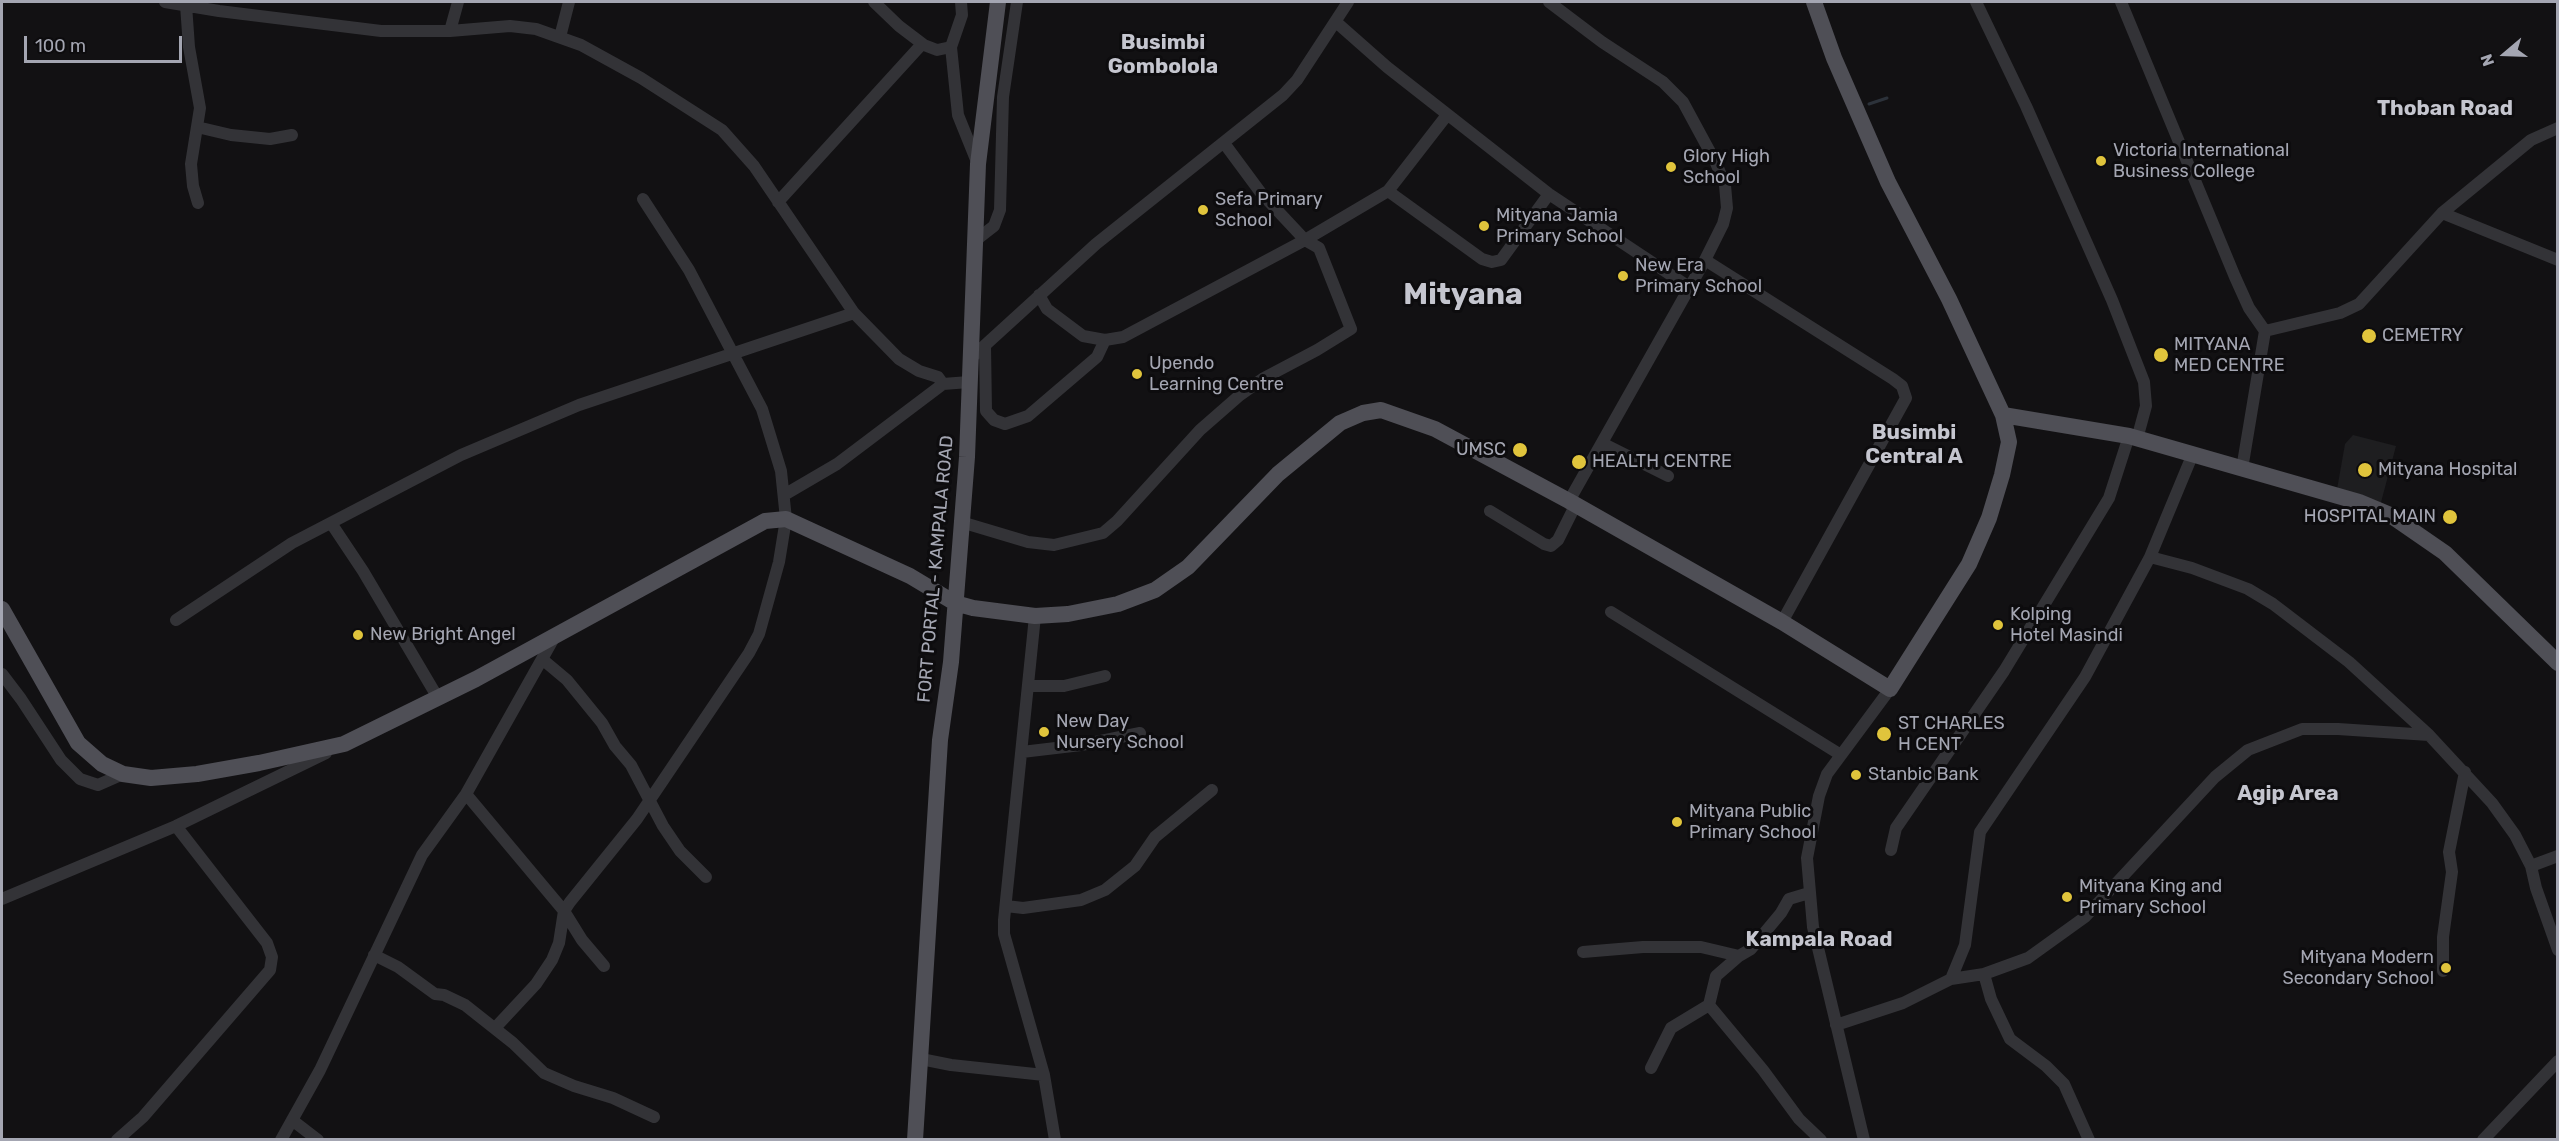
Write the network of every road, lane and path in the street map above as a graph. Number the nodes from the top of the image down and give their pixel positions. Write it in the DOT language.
graph roads {
  1 [pos="165,2"];
  2 [pos="458,2"];
  3 [pos="569,2"];
  4 [pos="874,2"];
  5 [pos="962,2"];
  6 [pos="998,2"];
  7 [pos="1017,2"];
  8 [pos="1348,2"];
  9 [pos="1549,2"];
  10 [pos="1814,2"];
  11 [pos="1976,2"];
  12 [pos="2121,2"];
  13 [pos="186,5"];
  14 [pos="219,6"];
  15 [pos="1336,22"];
  16 [pos="450,31"];
  17 [pos="560,37"];
  18 [pos="922,44"];
  19 [pos="951,47"];
  20 [pos="1447,115"];
  21 [pos="197,127"];
  22 [pos="2558,129"];
  23 [pos="292,135"];
  24 [pos="1224,143"];
  25 [pos="978,164"];
  26 [pos="1388,191"];
  27 [pos="1549,194"];
  28 [pos="643,199"];
  29 [pos="778,202"];
  30 [pos="198,203"];
  31 [pos="2442,213"];
  32 [pos="976,240"];
  33 [pos="1305,240"];
  34 [pos="1705,260"];
  35 [pos="2558,260"];
  36 [pos="1689,287"];
  37 [pos="1039,295"];
  38 [pos="854,313"];
  39 [pos="2265,330"];
  40 [pos="1106,340"];
  41 [pos="985,345"];
  42 [pos="734,354"];
  43 [pos="971,358"];
  44 [pos="969,382"];
  45 [pos="943,384"];
  46 [pos="2003,415"];
  47 [pos="2133,438"];
  48 [pos="1602,443"];
  49 [pos="2192,456"];
  50 [pos="2242,469"];
  51 [pos="1668,476"];
  52 [pos="784,495"];
  53 [pos="1573,503"];
  54 [pos="1490,511"];
  55 [pos="786,519"];
  56 [pos="961,522"];
  57 [pos="331,523"];
  58 [pos="2150,557"];
  59 [pos="955,603"];
  60 [pos="2,609"];
  61 [pos="1611,612"];
  62 [pos="1035,616"];
  63 [pos="176,620"];
  64 [pos="1782,622"];
  65 [pos="557,633"];
  66 [pos="542,659"];
  67 [pos="2558,663"];
  68 [pos="2,674"];
  69 [pos="1105,676"];
  70 [pos="1028,686"];
  71 [pos="1890,689"];
  72 [pos="438,698"];
  73 [pos="1140,733"];
  74 [pos="2429,735"];
  75 [pos="344,744"];
  76 [pos="1022,752"];
  77 [pos="1841,755"];
  78 [pos="2465,772"];
  79 [pos="123,774"];
  80 [pos="1212,790"];
  81 [pos="466,794"];
  82 [pos="648,801"];
  83 [pos="176,826"];
  84 [pos="1891,850"];
  85 [pos="2558,856"];
  86 [pos="2531,866"];
  87 [pos="706,877"];
  88 [pos="1809,892"];
  89 [pos="2,898"];
  90 [pos="1006,906"];
  91 [pos="564,911"];
  92 [pos="2558,950"];
  93 [pos="1583,952"];
  94 [pos="374,955"];
  95 [pos="1739,956"];
  96 [pos="604,966"];
  97 [pos="2443,971"];
  98 [pos="1984,974"];
  99 [pos="1951,979"];
  100 [pos="1709,1005"];
  101 [pos="1836,1025"];
  102 [pos="495,1028"];
  103 [pos="921,1059"];
  104 [pos="2558,1062"];
  105 [pos="1651,1068"];
  106 [pos="1044,1075"];
  107 [pos="654,1117"];
  108 [pos="292,1120"];
  109 [pos="123,1138"];
  110 [pos="281,1140"];
  111 [pos="318,1140"];
  112 [pos="915,1140"];
  113 [pos="1055,1140"];
  114 [pos="1821,1140"];
  115 [pos="1864,1140"];
  116 [pos="2090,1140"];
  117 [pos="2483,1140"];
  1 -- 13 [label="street"];
  2 -- 16 [label="street"];
  3 -- 17 [label="street"];
  4 -- 18 [label="street"];
  5 -- 19 [label="street"];
  6 -- 25 [label="main road, FORT PORTAL - KAMPALA ROAD"];
  7 -- 32 [label="street"];
  8 -- 15 [label="street"];
  9 -- 34 [label="street"];
  10 -- 46 [label="main road"];
  11 -- 47 [label="street"];
  12 -- 39 [label="street"];
  13 -- 14 [label="street"];
  13 -- 21 [label="street"];
  14 -- 16 [label="street"];
  15 -- 20 [label="street"];
  15 -- 24 [label="street"];
  16 -- 17 [label="street"];
  17 -- 29 [label="street"];
  18 -- 19 [label="street"];
  18 -- 29 [label="street"];
  19 -- 25 [label="street"];
  20 -- 26 [label="street"];
  20 -- 27 [label="street"];
  21 -- 23 [label="street"];
  21 -- 30 [label="street"];
  22 -- 31 [label="street"];
  24 -- 33 [label="street"];
  24 -- 37 [label="street"];
  25 -- 32 [label="main road, FORT PORTAL - KAMPALA ROAD"];
  26 -- 27 [label="street"];
  26 -- 33 [label="street"];
  27 -- 36 [label="street"];
  28 -- 42 [label="street"];
  29 -- 38 [label="street"];
  31 -- 35 [label="street"];
  31 -- 39 [label="street"];
  32 -- 43 [label="main road, FORT PORTAL - KAMPALA ROAD"];
  33 -- 40 [label="street"];
  33 -- 56 [label="street"];
  34 -- 36 [label="street"];
  34 -- 64 [label="street"];
  36 -- 48 [label="street"];
  37 -- 40 [label="street"];
  37 -- 41 [label="street"];
  38 -- 42 [label="street"];
  38 -- 45 [label="street"];
  39 -- 50 [label="street"];
  40 -- 41 [label="street"];
  41 -- 43 [label="street"];
  42 -- 52 [label="street"];
  42 -- 57 [label="street"];
  43 -- 44 [label="main road, FORT PORTAL - KAMPALA ROAD"];
  44 -- 45 [label="street"];
  44 -- 56 [label="main road, FORT PORTAL - KAMPALA ROAD"];
  45 -- 52 [label="street"];
  46 -- 47 [label="main road"];
  46 -- 71 [label="main road"];
  47 -- 49 [label="main road"];
  47 -- 84 [label="street"];
  48 -- 51 [label="street"];
  48 -- 53 [label="street"];
  49 -- 50 [label="main road"];
  49 -- 58 [label="street"];
  50 -- 67 [label="main road"];
  52 -- 55 [label="street"];
  53 -- 54 [label="street"];
  53 -- 62 [label="main road"];
  53 -- 64 [label="main road"];
  55 -- 59 [label="main road"];
  55 -- 65 [label="main road"];
  55 -- 82 [label="street"];
  56 -- 59 [label="main road, FORT PORTAL - KAMPALA ROAD"];
  57 -- 63 [label="street"];
  57 -- 72 [label="street"];
  58 -- 74 [label="street"];
  58 -- 99 [label="street"];
  59 -- 62 [label="main road"];
  59 -- 103 [label="main road, FORT PORTAL - KAMPALA ROAD"];
  60 -- 79 [label="main road"];
  61 -- 77 [label="street"];
  62 -- 70 [label="street"];
  64 -- 71 [label="main road"];
  65 -- 66 [label="street"];
  65 -- 72 [label="main road"];
  66 -- 81 [label="street"];
  66 -- 82 [label="street"];
  68 -- 79 [label="street"];
  69 -- 70 [label="street"];
  70 -- 76 [label="street"];
  71 -- 77 [label="street"];
  72 -- 75 [label="main road"];
  73 -- 76 [label="street"];
  74 -- 78 [label="street"];
  74 -- 98 [label="street"];
  75 -- 79 [label="main road"];
  75 -- 83 [label="street"];
  76 -- 90 [label="street"];
  77 -- 88 [label="street"];
  78 -- 86 [label="street"];
  78 -- 97 [label="street"];
  80 -- 90 [label="street"];
  81 -- 91 [label="street"];
  81 -- 94 [label="street"];
  82 -- 87 [label="street"];
  82 -- 91 [label="street"];
  83 -- 89 [label="street"];
  83 -- 109 [label="street"];
  85 -- 86 [label="street"];
  86 -- 92 [label="street"];
  88 -- 95 [label="street"];
  88 -- 101 [label="street"];
  90 -- 106 [label="street"];
  91 -- 96 [label="street"];
  91 -- 102 [label="street"];
  93 -- 95 [label="street"];
  94 -- 102 [label="street"];
  94 -- 108 [label="street"];
  95 -- 100 [label="street"];
  98 -- 99 [label="street"];
  98 -- 116 [label="street"];
  99 -- 101 [label="street"];
  100 -- 105 [label="street"];
  100 -- 114 [label="street"];
  101 -- 115 [label="street"];
  102 -- 107 [label="street"];
  103 -- 106 [label="street"];
  103 -- 112 [label="main road, FORT PORTAL - KAMPALA ROAD"];
  104 -- 117 [label="street"];
  106 -- 113 [label="street"];
  108 -- 110 [label="street"];
  108 -- 111 [label="street"];
}
